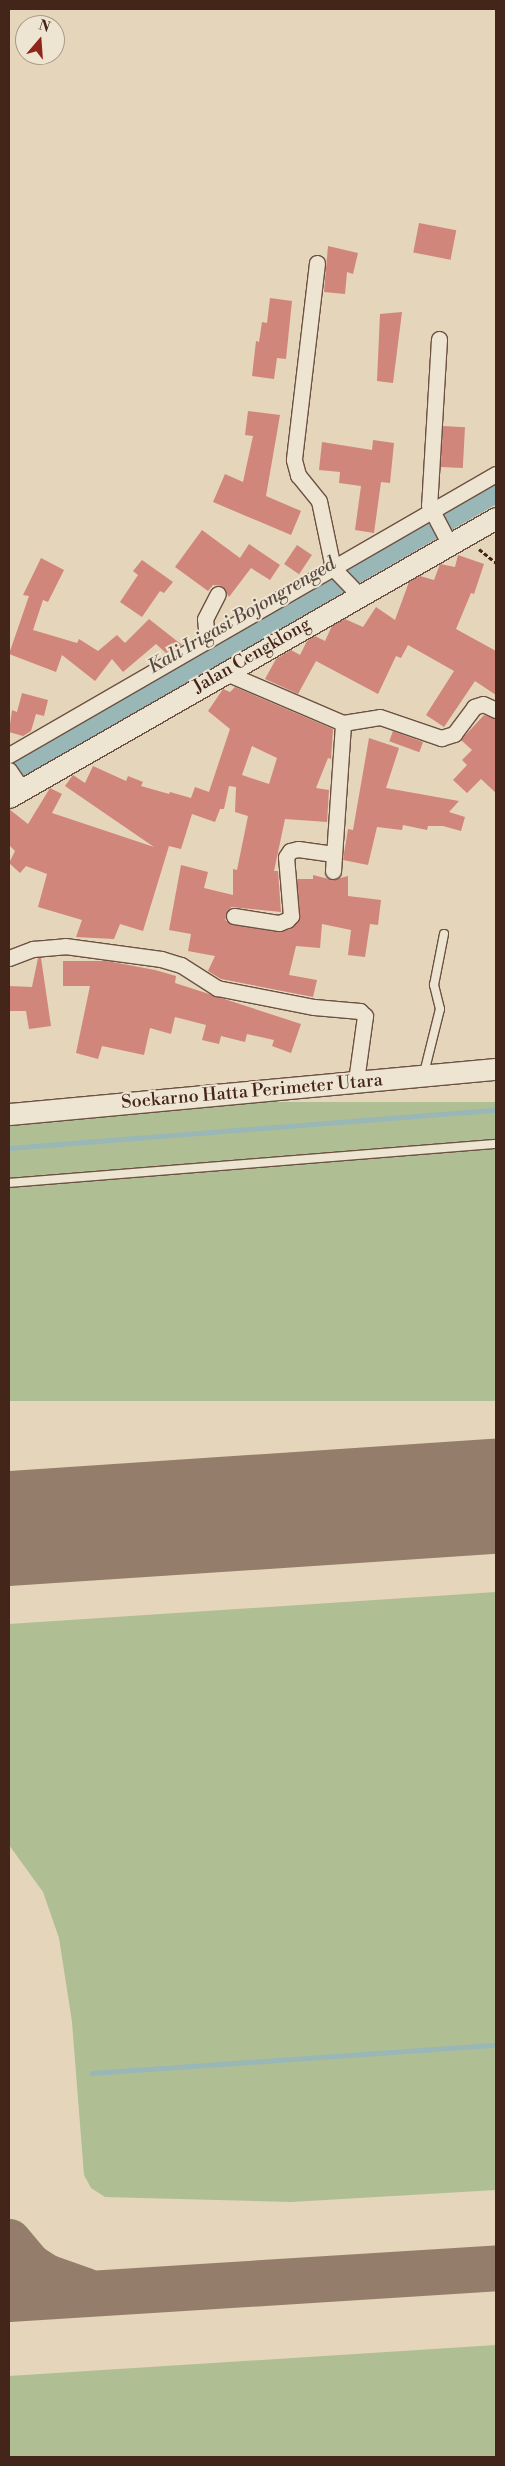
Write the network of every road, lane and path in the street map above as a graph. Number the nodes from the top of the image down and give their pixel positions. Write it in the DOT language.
graph roads {
  1 [pos="317,263"];
  2 [pos="439,340"];
  3 [pos="496,474"];
  4 [pos="431,514"];
  5 [pos="496,518"];
  6 [pos="448,542"];
  7 [pos="335,573"];
  8 [pos="356,593"];
  9 [pos="218,594"];
  10 [pos="207,641"];
  11 [pos="224,672"];
  12 [pos="496,710"];
  13 [pos="342,723"];
  14 [pos="9,755"];
  15 [pos="9,770"];
  16 [pos="17,790"];
  17 [pos="334,854"];
  18 [pos="333,870"];
  19 [pos="234,916"];
  20 [pos="444,934"];
  21 [pos="9,958"];
  22 [pos="496,1069"];
  23 [pos="422,1077"];
  24 [pos="356,1081"];
  25 [pos="9,1114"];
  26 [pos="496,1144"];
  27 [pos="9,1183"];
  1 -- 7 [label="street"];
  2 -- 4 [label="street"];
  3 -- 4 [label="street"];
  4 -- 6 [label="street"];
  4 -- 7 [label="street"];
  5 -- 6 [label="main road, Jalan Cengklong"];
  6 -- 8 [label="main road, Jalan Cengklong"];
  7 -- 8 [label="street"];
  7 -- 10 [label="street"];
  8 -- 11 [label="main road, Jalan Cengklong"];
  9 -- 10 [label="street"];
  10 -- 14 [label="street"];
  11 -- 13 [label="street"];
  11 -- 16 [label="main road, Jalan Cengklong"];
  12 -- 13 [label="street"];
  13 -- 17 [label="street"];
  15 -- 16 [label="street"];
  17 -- 18 [label="street"];
  17 -- 19 [label="street"];
  20 -- 23 [label="lane"];
  21 -- 24 [label="street"];
  22 -- 23 [label="main road, Soekarno Hatta Perimeter Utara"];
  23 -- 24 [label="main road, Soekarno Hatta Perimeter Utara"];
  24 -- 25 [label="main road, Soekarno Hatta Perimeter Utara"];
  26 -- 27 [label="lane"];
}
